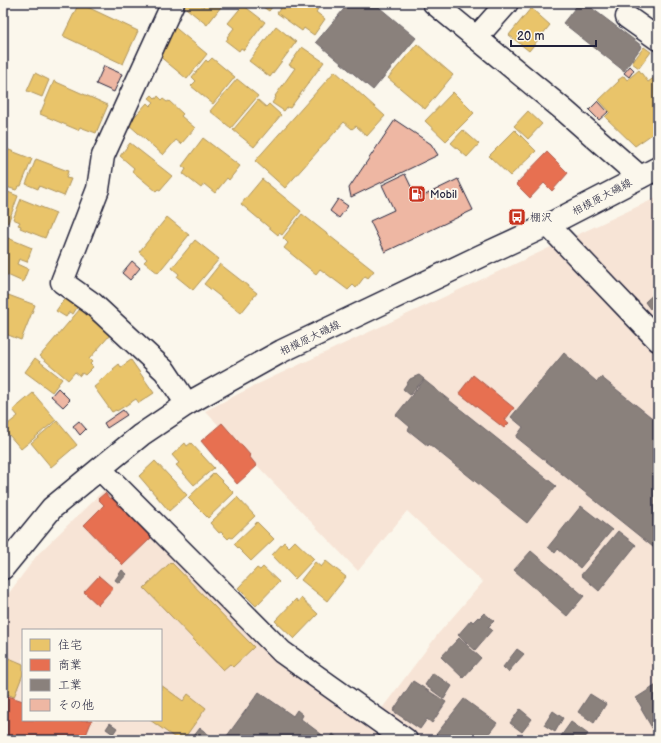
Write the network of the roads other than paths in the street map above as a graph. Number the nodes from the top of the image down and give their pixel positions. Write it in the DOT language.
graph roads {
  1 [pos="173,3"];
  2 [pos="434,3"];
  3 [pos="507,3"];
  4 [pos="627,17"];
  5 [pos="654,29"];
  6 [pos="476,38"];
  7 [pos="649,173"];
  8 [pos="548,225"];
  9 [pos="658,340"];
  10 [pos="187,404"];
  11 [pos="100,469"];
  12 [pos="5,562"];
  13 [pos="406,740"];
  1 -- 10 [label="street"];
  2 -- 6 [label="street"];
  3 -- 6 [label="street"];
  4 -- 5 [label="street"];
  6 -- 7 [label="street"];
  7 -- 8 [label="street, 相模原大磯線"];
  8 -- 9 [label="street"];
  8 -- 10 [label="street, 相模原大磯線"];
  10 -- 11 [label="street, 相模原大磯線"];
  11 -- 12 [label="street, 相模原大磯線"];
  11 -- 13 [label="street"];
}
